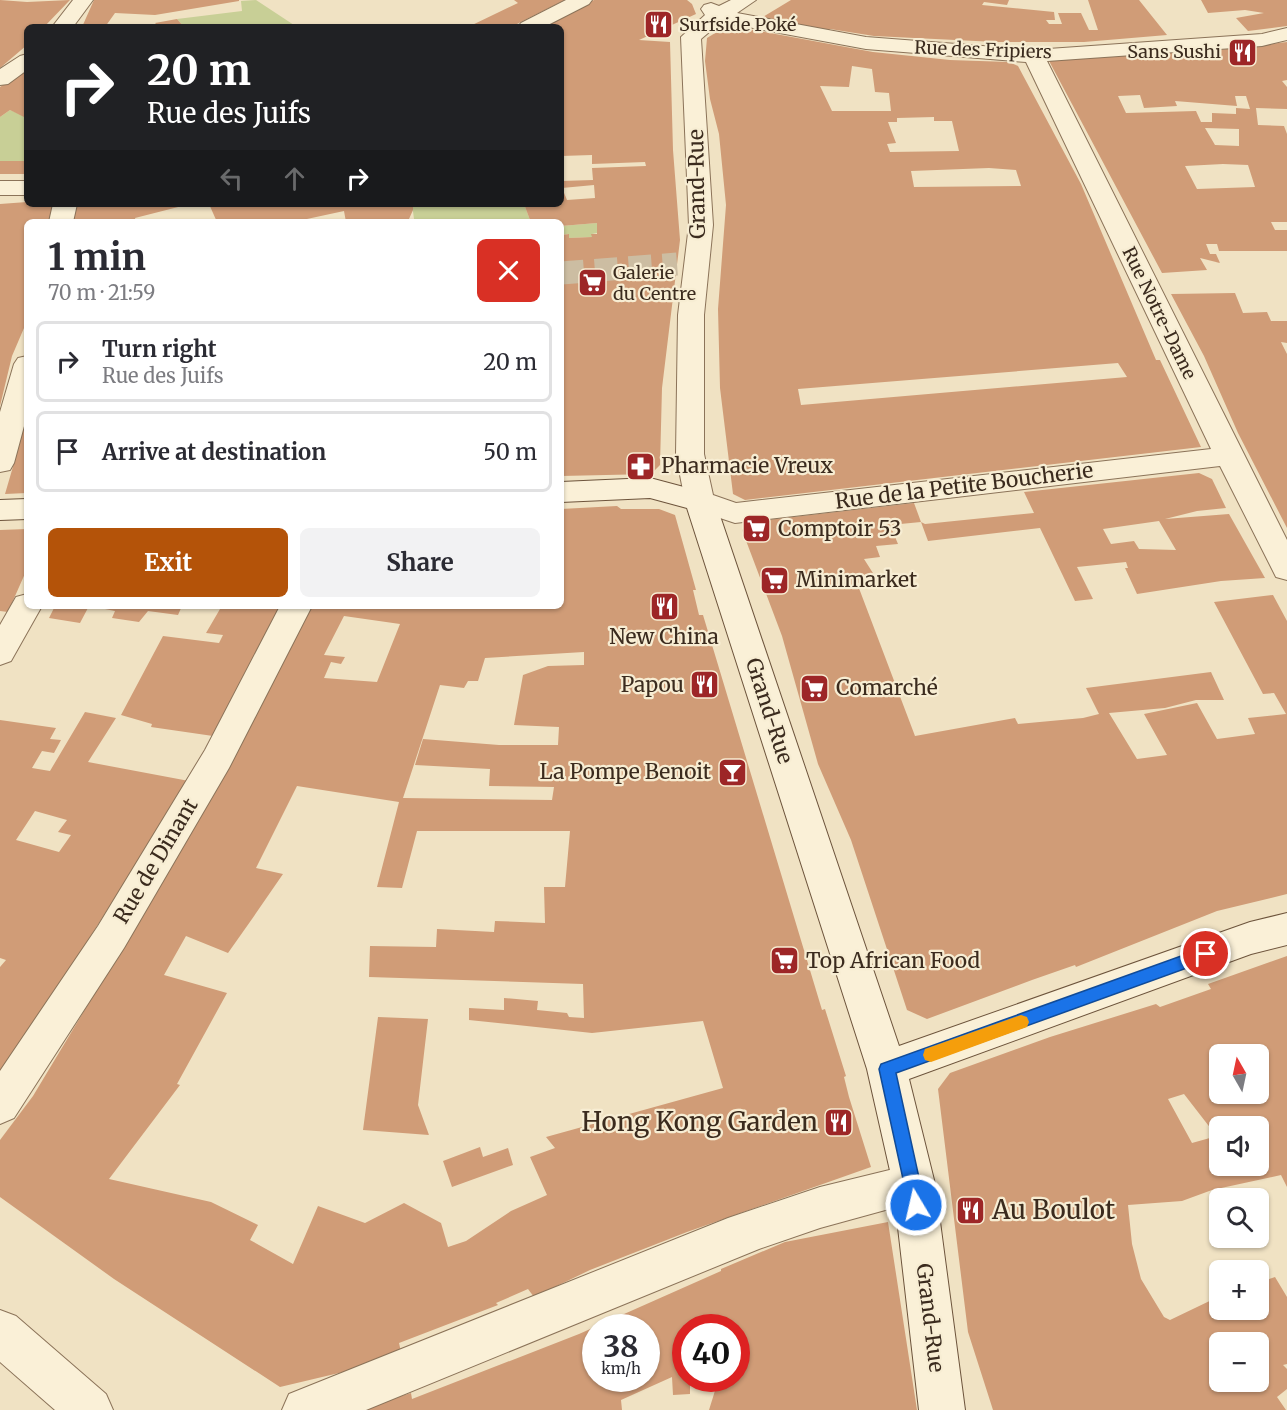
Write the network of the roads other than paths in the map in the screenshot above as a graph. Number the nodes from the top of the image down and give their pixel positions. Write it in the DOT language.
graph roads {
  1 [pos="83,0"];
  2 [pos="582,0"];
  3 [pos="746,0"];
  4 [pos="709,7"];
  5 [pos="64,24"];
  6 [pos="534,24"];
  7 [pos="1287,34"];
  8 [pos="1034,56"];
  9 [pos="24,62"];
  10 [pos="0,80"];
  11 [pos="0,188"];
  12 [pos="24,188"];
  13 [pos="24,374"];
  14 [pos="1229,456"];
  15 [pos="0,463"];
  16 [pos="564,492"];
  17 [pos="700,501"];
  18 [pos="24,509"];
  19 [pos="0,510"];
  20 [pos="1287,569"];
  21 [pos="25,609"];
  22 [pos="294,609"];
  23 [pos="0,653"];
  24 [pos="1287,929"];
  25 [pos="887,1069"];
  26 [pos="0,1106"];
  27 [pos="914,1184"];
  28 [pos="0,1332"];
  29 [pos="90,1410"];
  30 [pos="305,1410"];
  31 [pos="942,1410"];
  1 -- 5 [label="street"];
  2 -- 6 [label="street"];
  3 -- 4 [label="street"];
  4 -- 8 [label="street, Rue des Fripiers"];
  4 -- 17 [label="street, Grand-Rue"];
  7 -- 8 [label="street, Rue des Fripiers"];
  8 -- 14 [label="street, Rue Notre-Dame"];
  9 -- 10 [label="street"];
  11 -- 12 [label="street"];
  13 -- 15 [label="street"];
  14 -- 17 [label="street, Rue de la Petite Boucherie"];
  14 -- 20 [label="street, Rue Notre-Dame"];
  16 -- 17 [label="street, Rue de la Petite Boucherie"];
  17 -- 25 [label="street, Grand-Rue"];
  18 -- 19 [label="street"];
  21 -- 23 [label="street"];
  22 -- 26 [label="street, Rue de Dinant"];
  24 -- 25 [label="street"];
  25 -- 27 [label="street, Grand-Rue"];
  27 -- 30 [label="street"];
  27 -- 31 [label="street, Grand-Rue"];
  28 -- 29 [label="street"];
}
